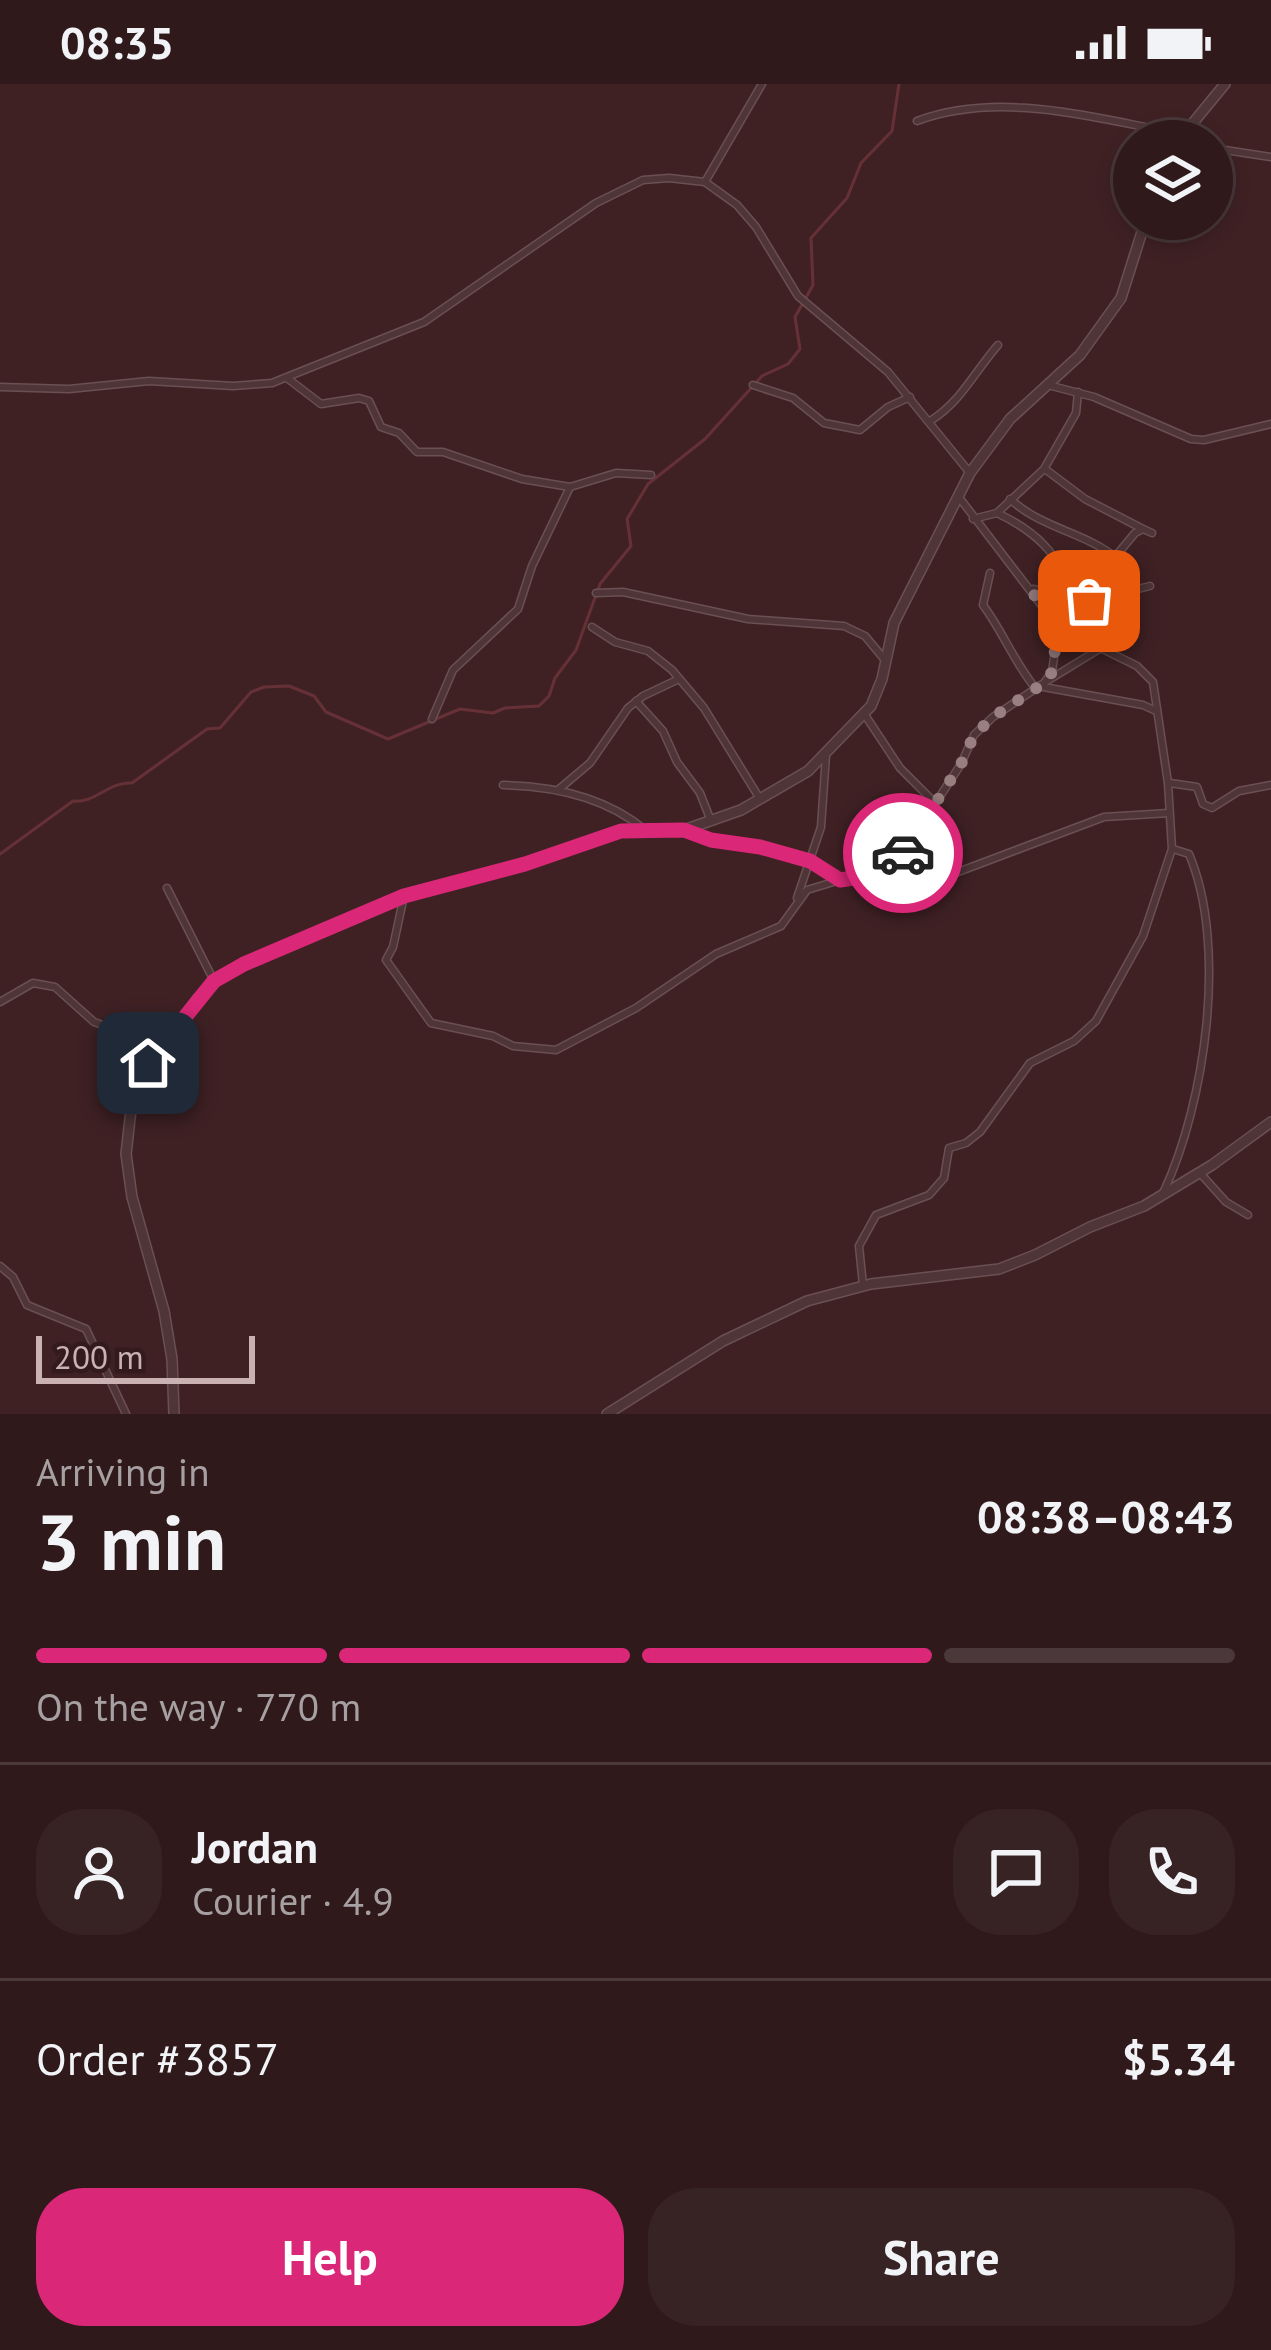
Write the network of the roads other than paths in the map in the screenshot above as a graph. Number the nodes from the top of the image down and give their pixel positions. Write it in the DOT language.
graph roads {
  1 [pos="762,84"];
  2 [pos="1226,84"];
  3 [pos="1196,120"];
  4 [pos="917,121"];
  5 [pos="1113,121"];
  6 [pos="1233,151"];
  7 [pos="1271,157"];
  8 [pos="705,182"];
  9 [pos="1139,240"];
  10 [pos="998,345"];
  11 [pos="287,378"];
  12 [pos="754,385"];
  13 [pos="1047,385"];
  14 [pos="0,388"];
  15 [pos="1078,391"];
  16 [pos="910,397"];
  17 [pos="930,421"];
  18 [pos="1271,424"];
  19 [pos="1044,469"];
  20 [pos="970,473"];
  21 [pos="651,475"];
  22 [pos="570,487"];
  23 [pos="957,494"];
  24 [pos="1010,499"];
  25 [pos="997,513"];
  26 [pos="973,519"];
  27 [pos="1143,529"];
  28 [pos="1152,533"];
  29 [pos="990,573"];
  30 [pos="1150,586"];
  31 [pos="1030,589"];
  32 [pos="596,593"];
  33 [pos="1065,596"];
  34 [pos="592,627"];
  35 [pos="1058,627"];
  36 [pos="1101,648"];
  37 [pos="885,660"];
  38 [pos="679,679"];
  39 [pos="1039,686"];
  40 [pos="636,701"];
  41 [pos="1156,711"];
  42 [pos="865,715"];
  43 [pos="432,719"];
  44 [pos="826,755"];
  45 [pos="1168,783"];
  46 [pos="503,785"];
  47 [pos="1271,785"];
  48 [pos="558,790"];
  49 [pos="760,800"];
  50 [pos="935,803"];
  51 [pos="1169,813"];
  52 [pos="711,821"];
  53 [pos="645,830"];
  54 [pos="684,830"];
  55 [pos="1172,849"];
  56 [pos="810,861"];
  57 [pos="882,874"];
  58 [pos="840,880"];
  59 [pos="167,888"];
  60 [pos="404,896"];
  61 [pos="796,901"];
  62 [pos="214,981"];
  63 [pos="0,1002"];
  64 [pos="134,1083"];
  65 [pos="1271,1122"];
  66 [pos="1200,1172"];
  67 [pos="1162,1194"];
  68 [pos="1248,1215"];
  69 [pos="0,1266"];
  70 [pos="862,1286"];
  71 [pos="126,1414"];
  72 [pos="174,1414"];
  73 [pos="608,1414"];
  1 -- 8 [label="street"];
  2 -- 3 [label="street"];
  4 -- 5 [label="street"];
  6 -- 7 [label="street"];
  8 -- 11 [label="street"];
  8 -- 16 [label="street"];
  9 -- 13 [label="street"];
  10 -- 17 [label="street"];
  11 -- 14 [label="street"];
  11 -- 22 [label="street"];
  12 -- 16 [label="street"];
  13 -- 15 [label="street"];
  13 -- 20 [label="street"];
  15 -- 18 [label="street"];
  15 -- 19 [label="street"];
  16 -- 17 [label="street"];
  17 -- 20 [label="street"];
  19 -- 24 [label="street"];
  19 -- 27 [label="street"];
  20 -- 23 [label="street"];
  21 -- 22 [label="street"];
  22 -- 43 [label="street"];
  23 -- 26 [label="street"];
  23 -- 37 [label="street"];
  24 -- 25 [label="street"];
  24 -- 27 [label="street"];
  25 -- 26 [label="street"];
  25 -- 33 [label="street"];
  26 -- 31 [label="street"];
  27 -- 28 [label="street"];
  29 -- 39 [label="street"];
  30 -- 33 [label="street"];
  31 -- 33 [label="street"];
  31 -- 35 [label="street"];
  32 -- 37 [label="street"];
  34 -- 38 [label="street"];
  35 -- 36 [label="street"];
  35 -- 39 [label="street"];
  36 -- 39 [label="street"];
  36 -- 41 [label="street"];
  37 -- 42 [label="street"];
  38 -- 40 [label="street"];
  38 -- 49 [label="street"];
  39 -- 41 [label="street"];
  39 -- 50 [label="street"];
  40 -- 48 [label="street"];
  40 -- 52 [label="street"];
  41 -- 45 [label="street"];
  42 -- 44 [label="street"];
  42 -- 50 [label="street"];
  44 -- 49 [label="street"];
  44 -- 56 [label="street"];
  45 -- 47 [label="street"];
  45 -- 51 [label="street"];
  46 -- 48 [label="street"];
  48 -- 53 [label="street"];
  49 -- 52 [label="street"];
  50 -- 57 [label="street"];
  51 -- 55 [label="street"];
  51 -- 57 [label="street"];
  52 -- 54 [label="street"];
  53 -- 54 [label="street"];
  53 -- 60 [label="street"];
  54 -- 56 [label="street"];
  55 -- 67 [label="street"];
  55 -- 70 [label="street"];
  56 -- 58 [label="street"];
  56 -- 61 [label="street"];
  57 -- 58 [label="street"];
  58 -- 61 [label="street"];
  59 -- 62 [label="street"];
  60 -- 61 [label="street"];
  60 -- 62 [label="street"];
  62 -- 64 [label="street"];
  63 -- 64 [label="street"];
  64 -- 72 [label="street"];
  65 -- 66 [label="street"];
  66 -- 67 [label="street"];
  66 -- 68 [label="street"];
  67 -- 70 [label="street"];
  69 -- 71 [label="street"];
  70 -- 73 [label="street"];
}
